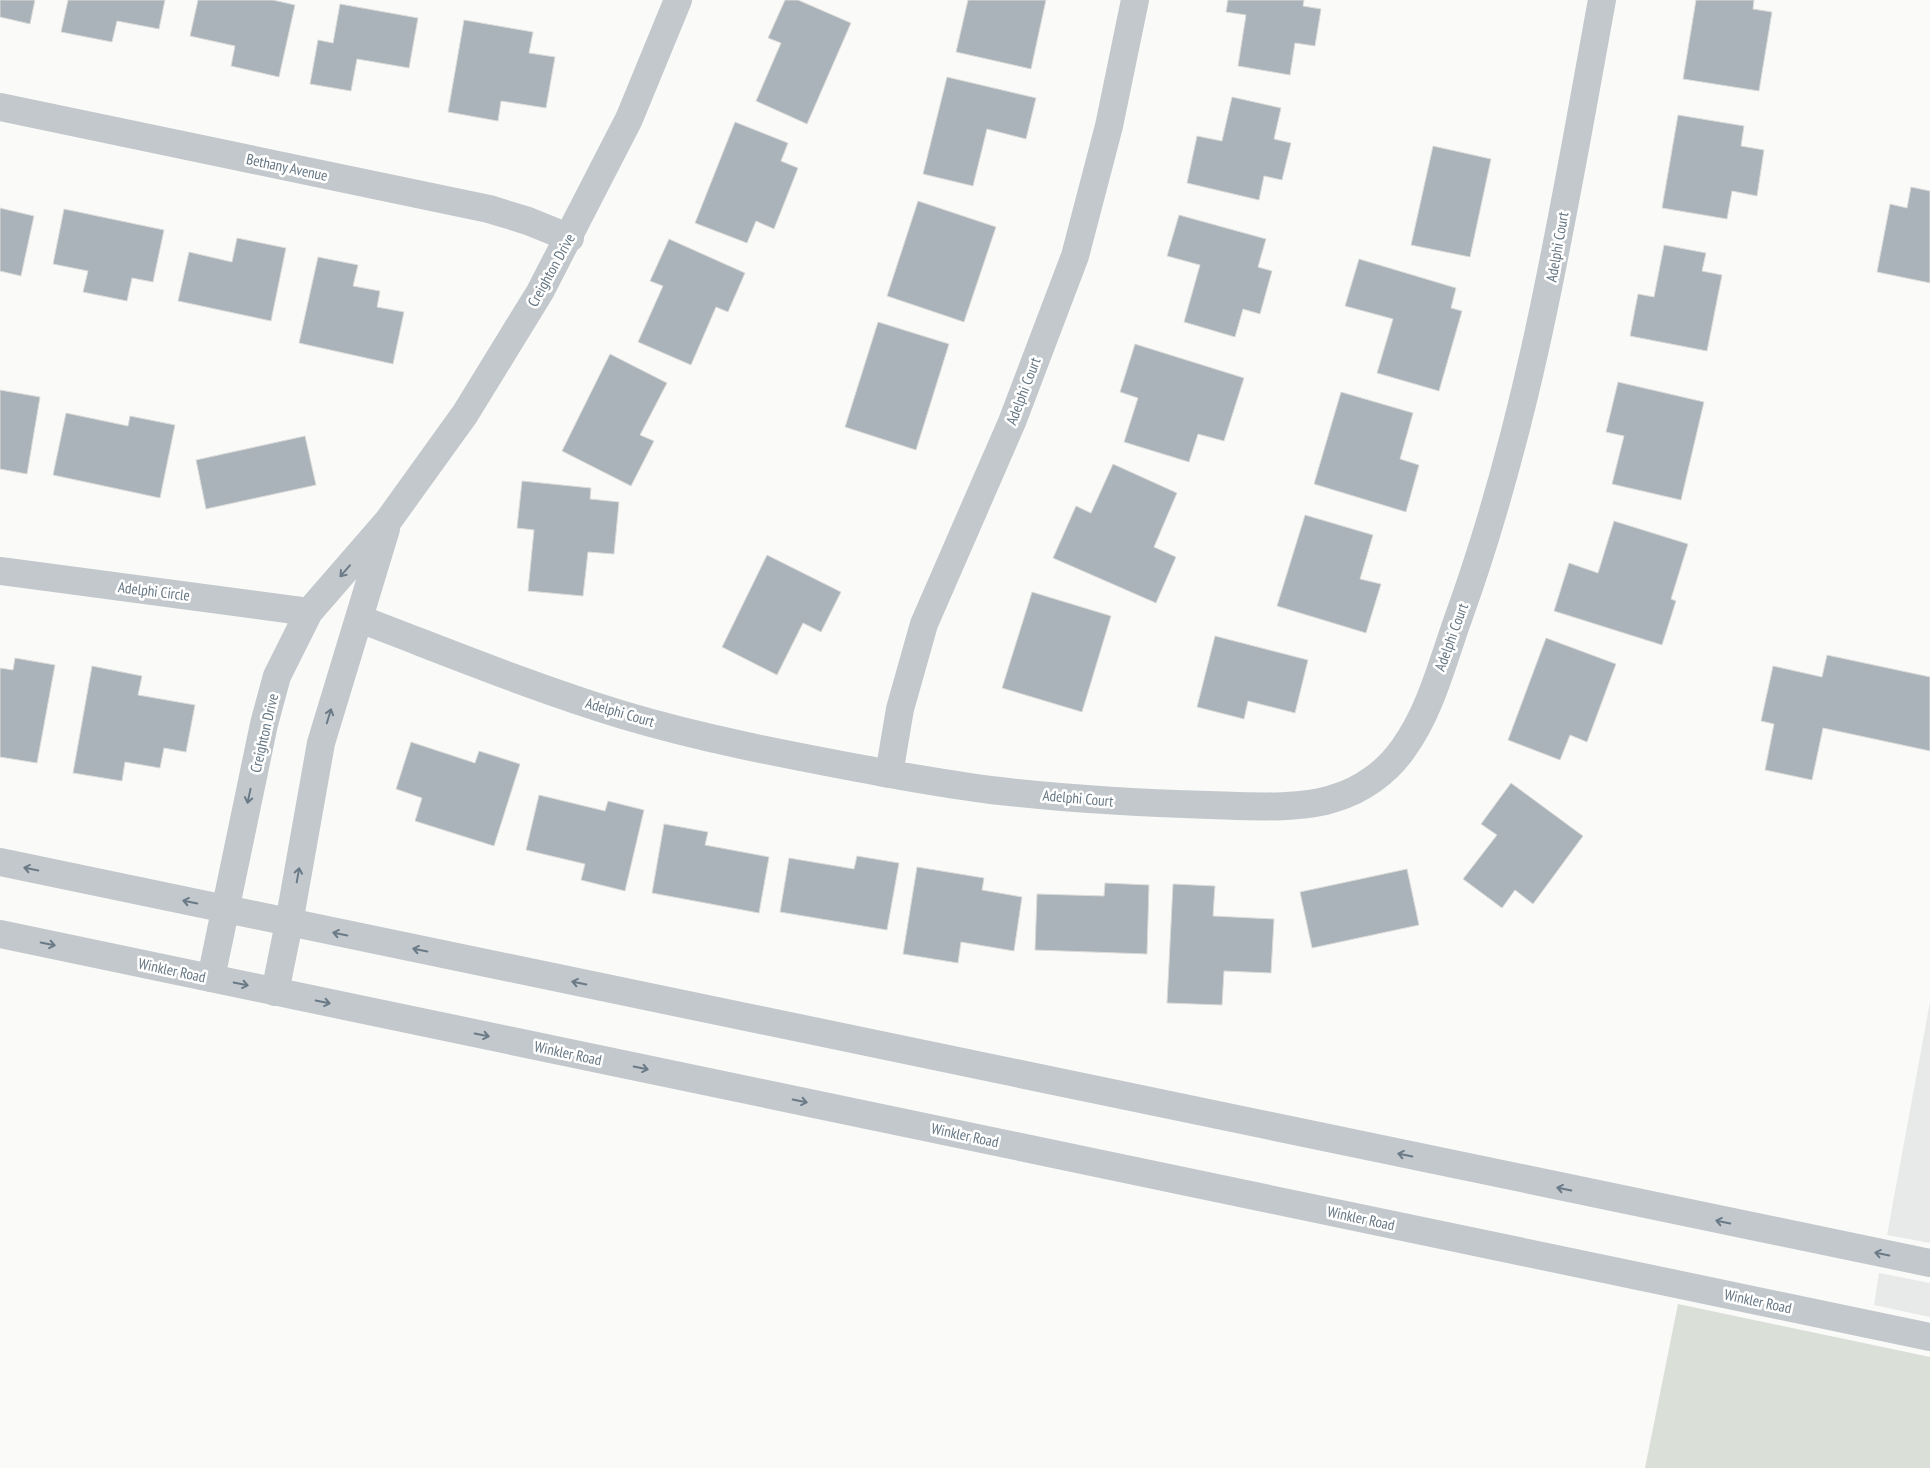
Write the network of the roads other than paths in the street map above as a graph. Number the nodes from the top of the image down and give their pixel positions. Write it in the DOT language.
graph roads {
  1 [pos="678,0"];
  2 [pos="1136,0"];
  3 [pos="1602,0"];
  4 [pos="0,107"];
  5 [pos="570,238"];
  6 [pos="388,521"];
  7 [pos="0,571"];
  8 [pos="309,612"];
  9 [pos="360,619"];
  10 [pos="889,774"];
  11 [pos="0,862"];
  12 [pos="226,910"];
  13 [pos="290,923"];
  14 [pos="0,934"];
  15 [pos="211,978"];
  16 [pos="275,992"];
  17 [pos="1930,1263"];
  18 [pos="1930,1337"];
  1 -- 5 [label="street, Creighton Drive"];
  2 -- 10 [label="street, Adelphi Court"];
  3 -- 10 [label="street, Adelphi Court"];
  4 -- 5 [label="street, Bethany Avenue"];
  5 -- 6 [label="street, Creighton Drive"];
  6 -- 8 [label="street, Creighton Drive, one-way"];
  6 -- 9 [label="street, Creighton Drive"];
  7 -- 8 [label="street, Adelphi Circle"];
  8 -- 12 [label="street, Creighton Drive, one-way"];
  9 -- 10 [label="street, Adelphi Court"];
  13 -- 9 [label="street, Creighton Drive, one-way"];
  12 -- 11 [label="street, one-way"];
  12 -- 13 [label="street"];
  12 -- 15 [label="street, Creighton Drive"];
  13 -- 16 [label="street, Creighton Drive"];
  17 -- 13 [label="street, one-way"];
  14 -- 15 [label="street, Winkler Road, one-way"];
  15 -- 16 [label="street, Winkler Road, one-way"];
  16 -- 18 [label="street, Winkler Road, one-way"];
}
